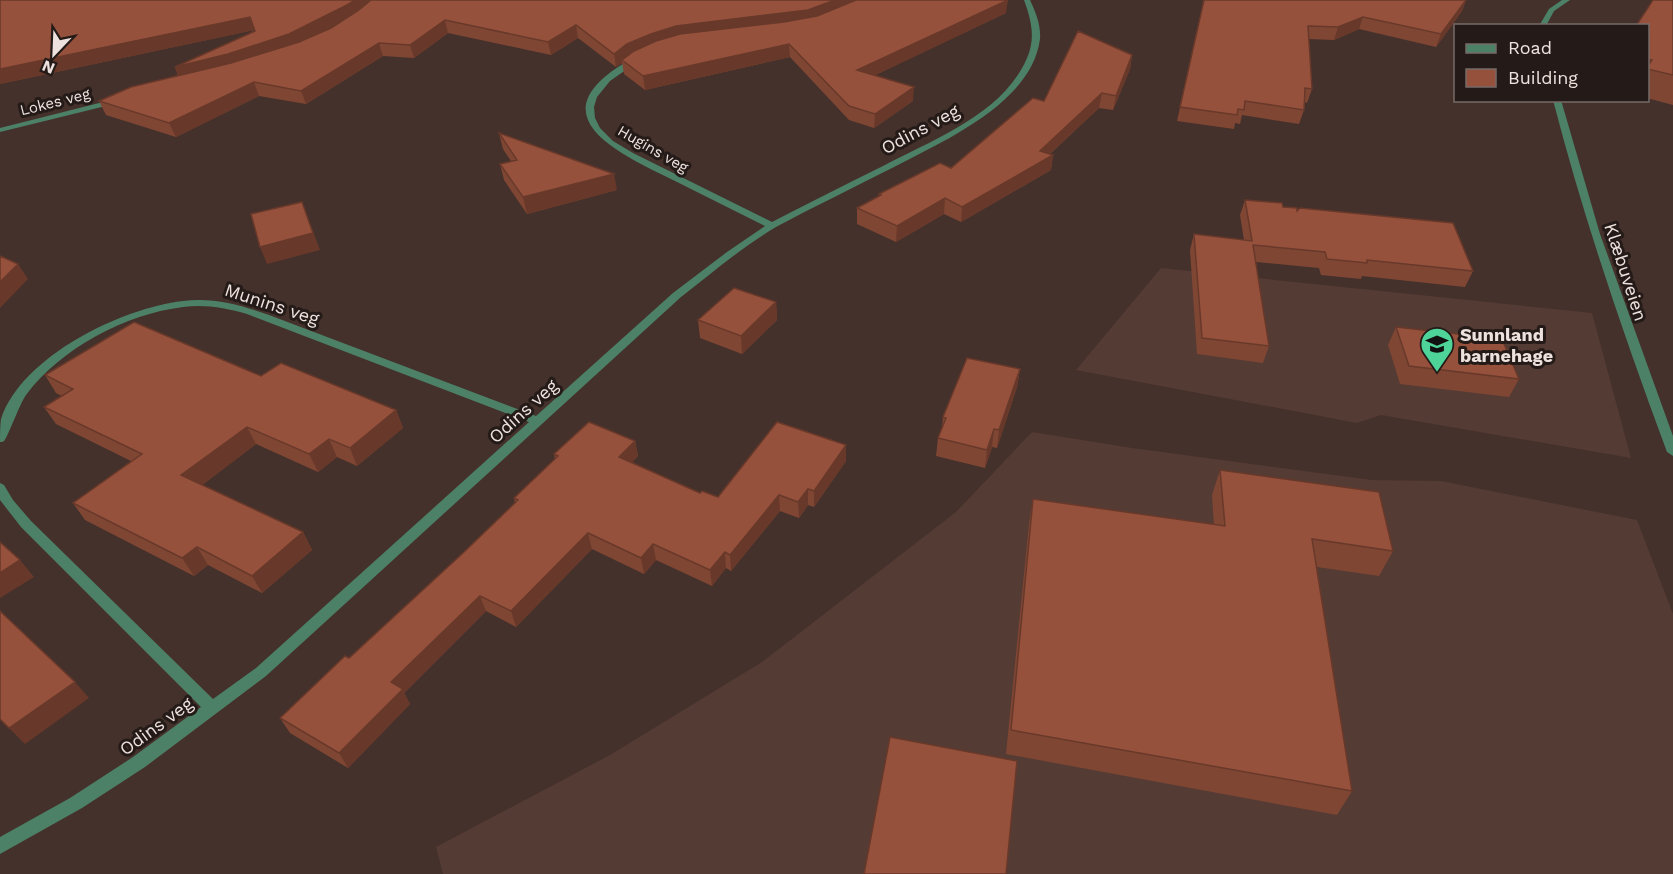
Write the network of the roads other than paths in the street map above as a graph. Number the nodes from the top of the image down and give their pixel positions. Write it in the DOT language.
graph roads {
  1 [pos="1027,0"];
  2 [pos="1567,0"];
  3 [pos="1543,24"];
  4 [pos="647,55"];
  5 [pos="123,99"];
  6 [pos="1558,102"];
  7 [pos="0,130"];
  8 [pos="772,226"];
  9 [pos="538,421"];
  10 [pos="0,438"];
  11 [pos="1673,452"];
  12 [pos="0,488"];
  13 [pos="212,708"];
  14 [pos="0,846"];
  1 -- 8 [label="street, Odins veg"];
  2 -- 3 [label="street"];
  4 -- 8 [label="street, Hugins veg"];
  5 -- 7 [label="street, Lokes veg"];
  6 -- 11 [label="street, Klæbuveien"];
  8 -- 9 [label="street, Odins veg"];
  9 -- 10 [label="street, Munins veg"];
  9 -- 13 [label="street, Odins veg"];
  12 -- 13 [label="street"];
  13 -- 14 [label="street, Odins veg"];
}
